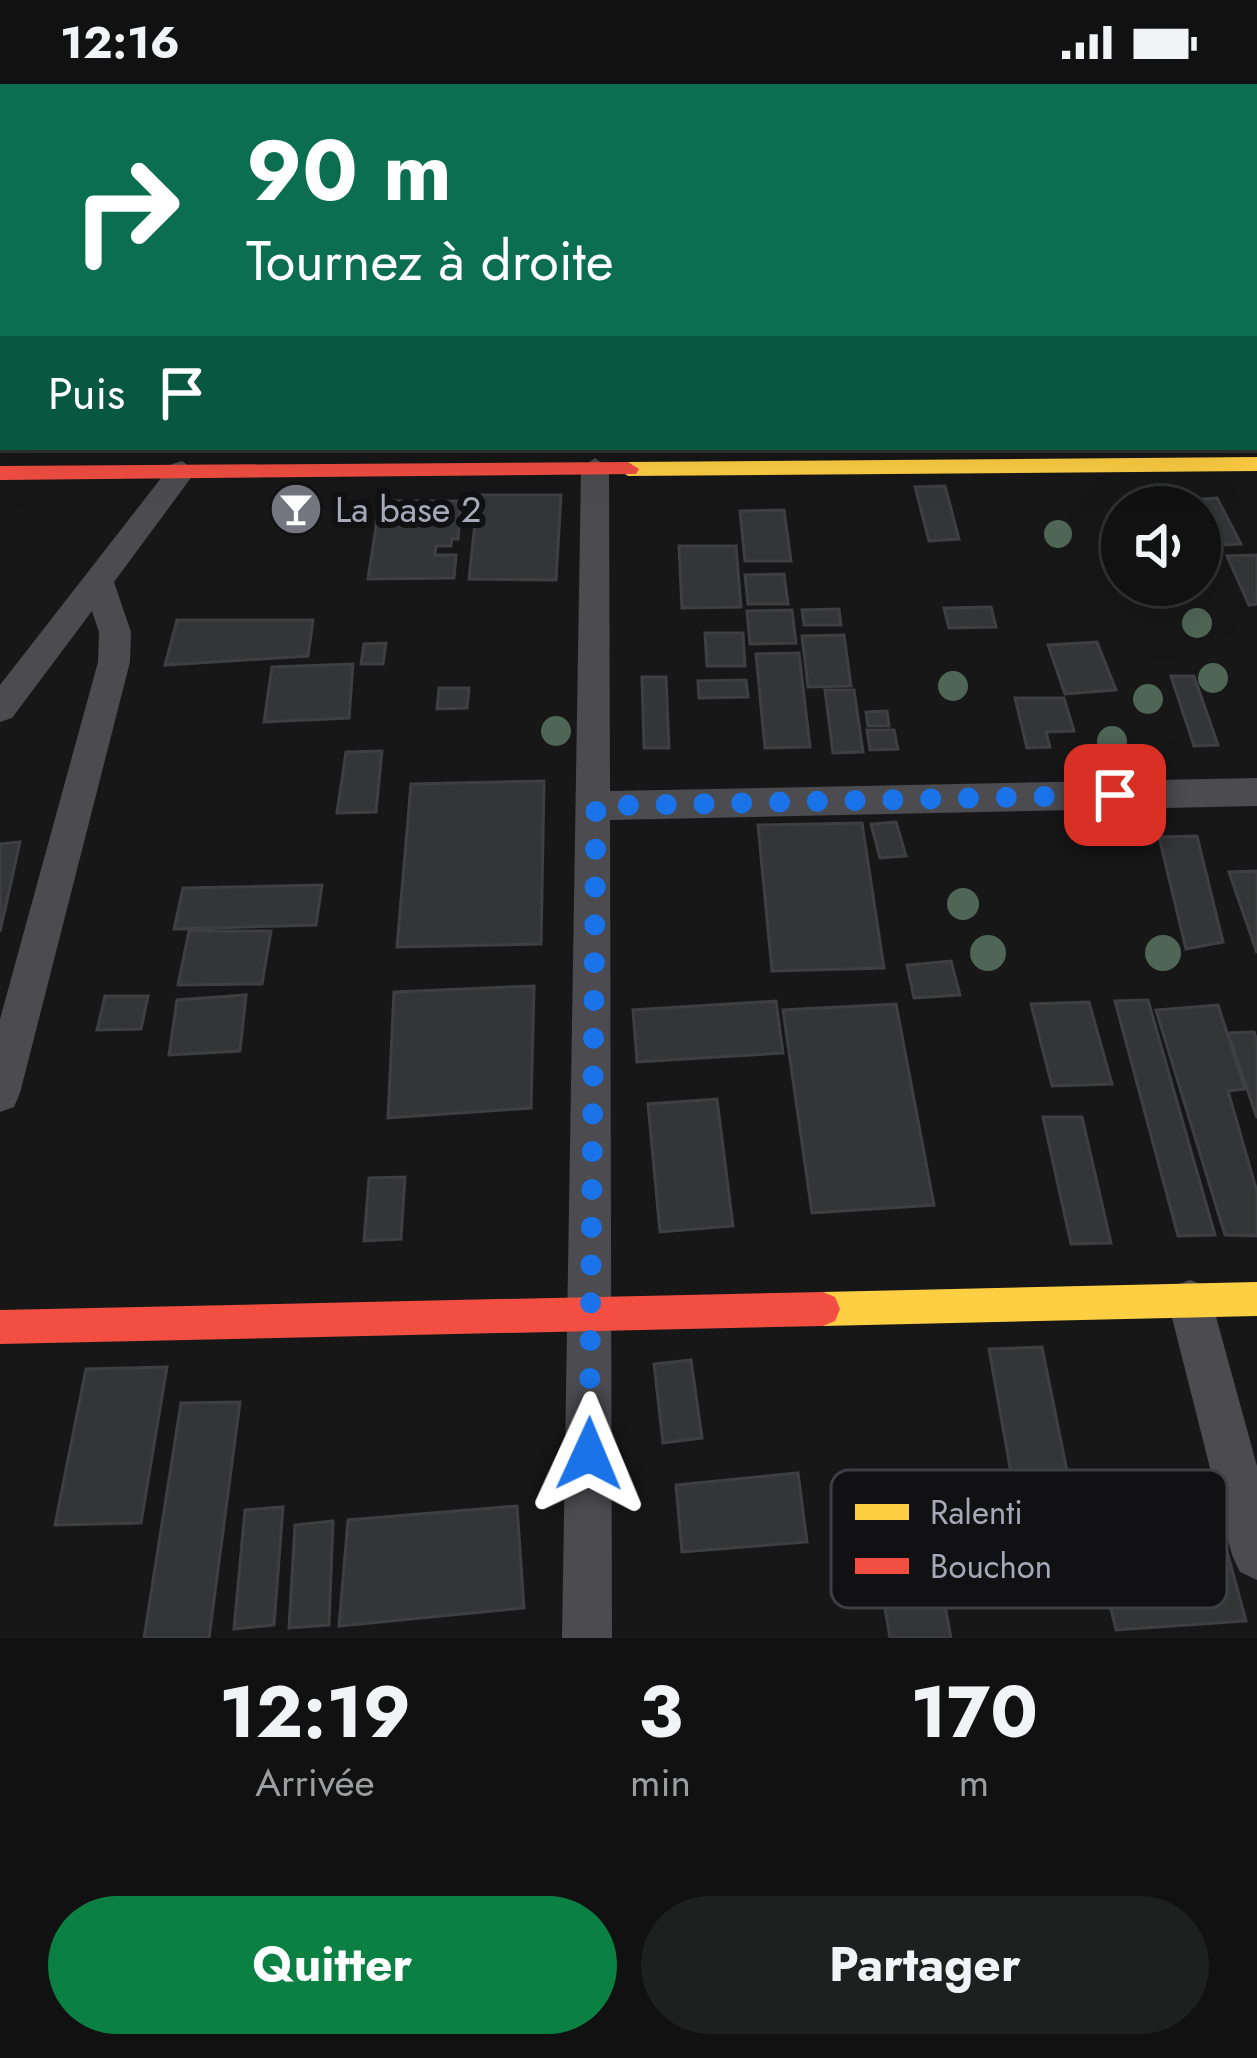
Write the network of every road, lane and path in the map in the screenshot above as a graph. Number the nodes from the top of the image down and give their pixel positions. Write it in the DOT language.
graph roads {
  1 [pos="1257,464"];
  2 [pos="596,468"];
  3 [pos="182,471"];
  4 [pos="0,473"];
  5 [pos="98,581"];
  6 [pos="0,709"];
  7 [pos="1257,791"];
  8 [pos="596,806"];
  9 [pos="0,1094"];
  10 [pos="1257,1299"];
  11 [pos="1190,1302"];
  12 [pos="590,1315"];
  13 [pos="0,1327"];
  14 [pos="1257,1555"];
  15 [pos="587,1638"];
  1 -- 2 [label="main road"];
  2 -- 3 [label="main road"];
  2 -- 8 [label="street"];
  3 -- 4 [label="main road"];
  3 -- 5 [label="street"];
  5 -- 6 [label="street"];
  5 -- 9 [label="street"];
  7 -- 8 [label="street"];
  8 -- 12 [label="street"];
  10 -- 11 [label="main road"];
  11 -- 12 [label="main road"];
  11 -- 14 [label="street"];
  12 -- 13 [label="main road"];
  12 -- 15 [label="street"];
}
